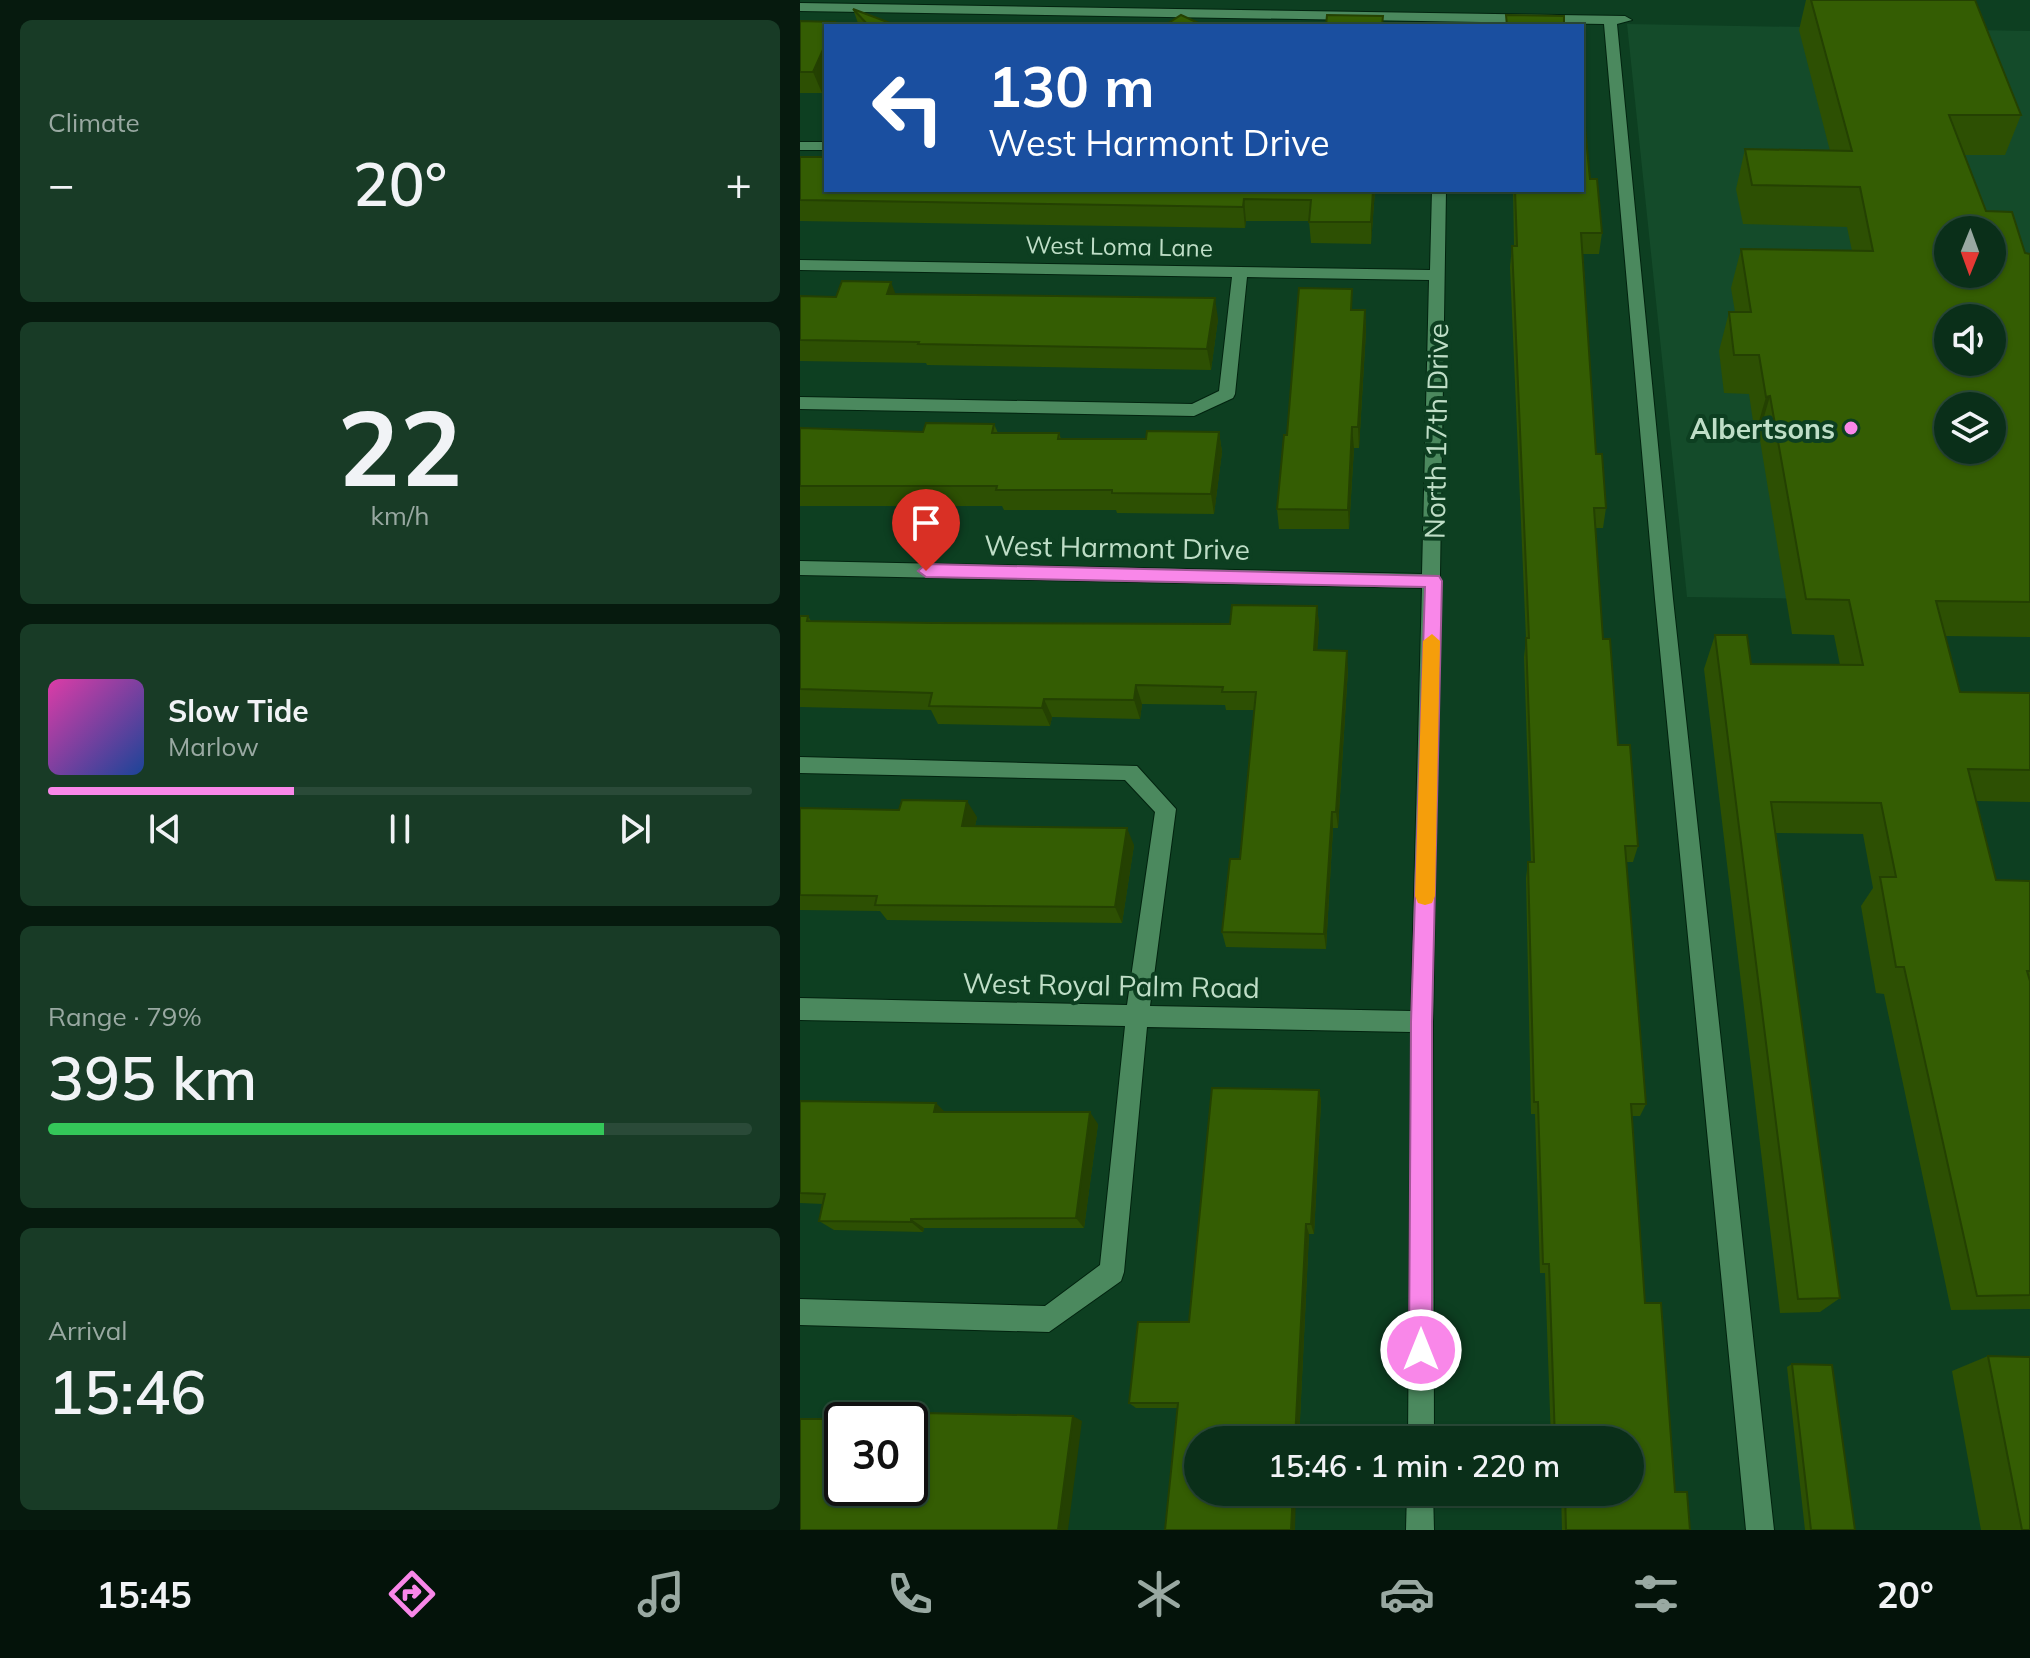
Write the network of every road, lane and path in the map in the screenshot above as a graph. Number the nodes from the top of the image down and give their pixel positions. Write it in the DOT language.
graph roads {
  1 [pos="1443,0"];
  2 [pos="800,7"];
  3 [pos="1072,11"];
  4 [pos="1278,20"];
  5 [pos="1442,22"];
  6 [pos="1068,24"];
  7 [pos="800,146"];
  8 [pos="824,146"];
  9 [pos="1439,192"];
  10 [pos="800,265"];
  11 [pos="1240,272"];
  12 [pos="1438,275"];
  13 [pos="800,403"];
  14 [pos="800,568"];
  15 [pos="1433,581"];
  16 [pos="800,765"];
  17 [pos="800,1009"];
  18 [pos="1137,1016"];
  19 [pos="1422,1022"];
  20 [pos="800,1312"];
  21 [pos="1421,1426"];
  22 [pos="1420,1506"];
  23 [pos="1420,1530"];
  24 [pos="1760,1530"];
  1 -- 5 [label="street"];
  2 -- 3 [label="street"];
  3 -- 4 [label="street"];
  3 -- 6 [label="street"];
  4 -- 5 [label="street"];
  5 -- 24 [label="street"];
  7 -- 8 [label="street"];
  9 -- 12 [label="street, North 17th Drive"];
  10 -- 11 [label="street, West Loma Lane"];
  11 -- 12 [label="street, West Loma Lane"];
  11 -- 13 [label="street"];
  12 -- 15 [label="street, North 17th Drive"];
  14 -- 15 [label="street, West Harmont Drive"];
  15 -- 19 [label="street, North 17th Drive"];
  16 -- 18 [label="street"];
  17 -- 18 [label="street, West Royal Palm Road"];
  18 -- 19 [label="street, West Royal Palm Road"];
  18 -- 20 [label="street"];
  19 -- 21 [label="street, North 17th Drive"];
  22 -- 23 [label="street"];
}
